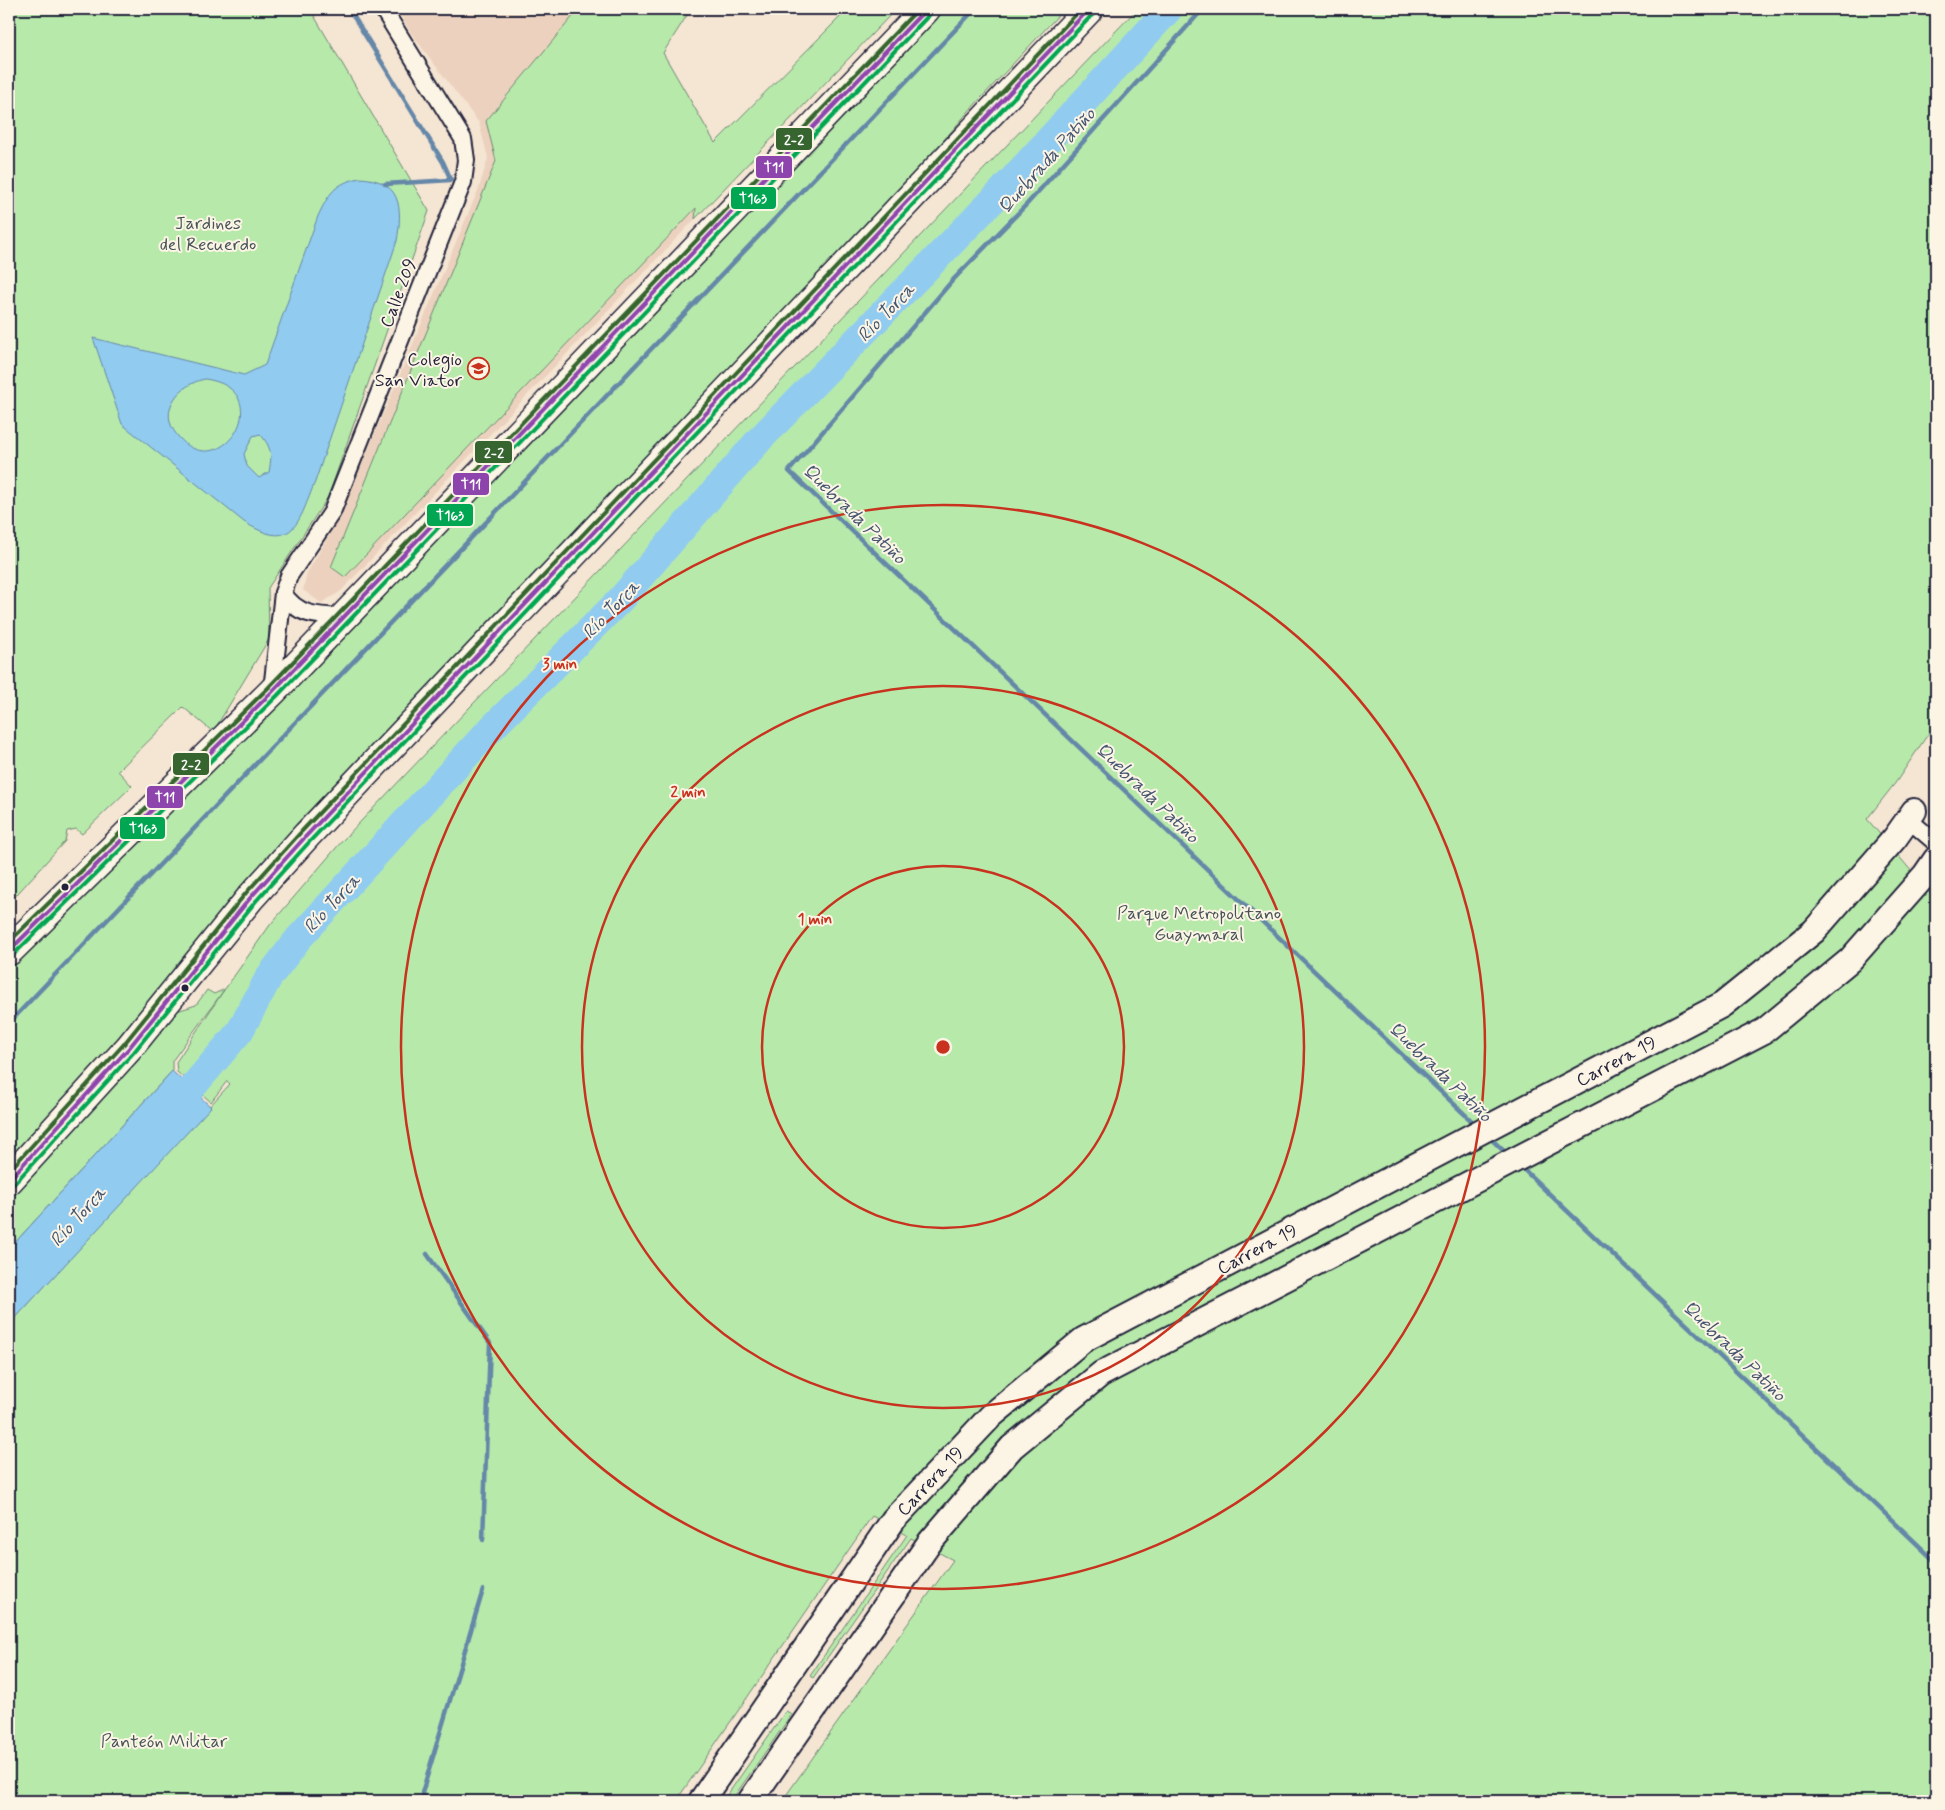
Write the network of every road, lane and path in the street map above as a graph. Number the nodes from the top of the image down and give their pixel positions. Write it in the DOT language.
graph roads {
  1 [pos="383,9"];
  2 [pos="926,9"];
  3 [pos="1089,9"];
  4 [pos="283,593"];
  5 [pos="343,617"];
  6 [pos="272,692"];
  7 [pos="1911,815"];
  8 [pos="1936,843"];
  9 [pos="1934,868"];
  10 [pos="9,951"];
  11 [pos="9,1180"];
  12 [pos="701,1801"];
  13 [pos="750,1801"];
  1 -- 4 [label="street, Calle 209"];
  2 -- 5 [label="highway"];
  3 -- 11 [label="highway"];
  4 -- 5 [label="street"];
  4 -- 6 [label="street, Calle 209"];
  5 -- 6 [label="highway"];
  6 -- 10 [label="highway"];
  7 -- 8 [label="street"];
  7 -- 12 [label="main road, Carrera 19"];
  9 -- 13 [label="main road"];
}
